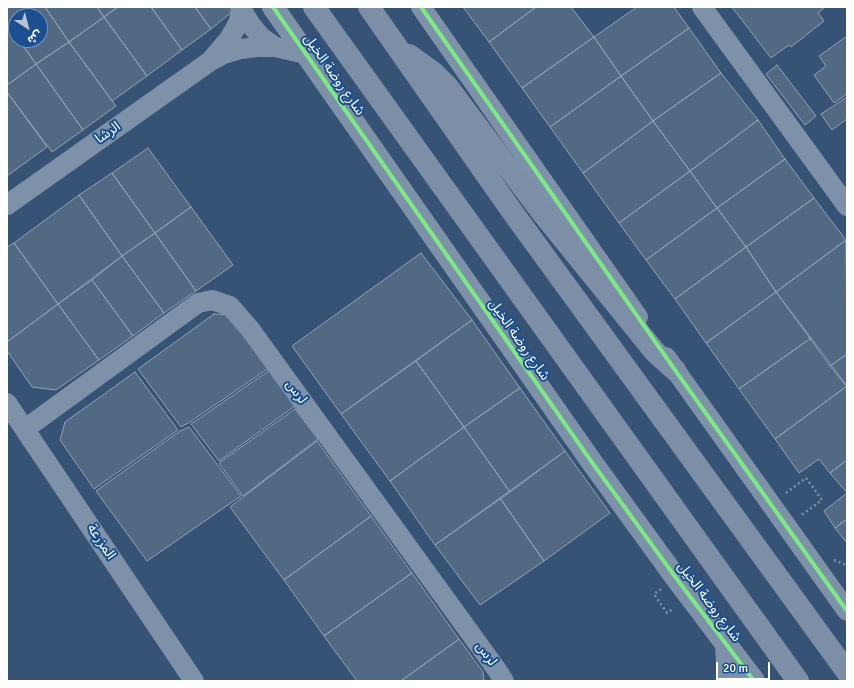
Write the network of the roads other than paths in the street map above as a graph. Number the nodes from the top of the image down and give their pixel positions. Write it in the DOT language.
graph roads {
  1 [pos="240,7"];
  2 [pos="273,7"];
  3 [pos="314,7"];
  4 [pos="370,7"];
  5 [pos="421,7"];
  6 [pos="702,7"];
  7 [pos="396,46"];
  8 [pos="275,47"];
  9 [pos="306,54"];
  10 [pos="209,62"];
  11 [pos="7,205"];
  12 [pos="847,206"];
  13 [pos="675,370"];
  14 [pos="7,403"];
  15 [pos="25,429"];
  16 [pos="841,594"];
  17 [pos="847,611"];
  18 [pos="726,644"];
  19 [pos="847,672"];
  20 [pos="194,681"];
  21 [pos="504,681"];
  22 [pos="728,681"];
  23 [pos="754,681"];
  24 [pos="798,681"];
  1 -- 8 [label="street, شارع روضة الخيل"];
  1 -- 10 [label="street, الرشا"];
  2 -- 9 [label="street, شارع روضة الخيل"];
  3 -- 24 [label="main road, شارع روضة الخيل"];
  4 -- 7 [label="main road"];
  5 -- 13 [label="street"];
  6 -- 12 [label="street"];
  7 -- 13 [label="main road"];
  7 -- 19 [label="main road"];
  8 -- 9 [label="street, شارع روضة الخيل"];
  8 -- 10 [label="street, الرشا"];
  9 -- 18 [label="street, شارع روضة الخيل"];
  10 -- 11 [label="street, الرشا"];
  13 -- 16 [label="street"];
  14 -- 15 [label="street, المزرعة"];
  15 -- 20 [label="street, المزرعة"];
  15 -- 21 [label="street, لرس"];
  16 -- 17 [label="street"];
  18 -- 22 [label="street"];
  18 -- 23 [label="street, شارع روضة الخيل"];
}
